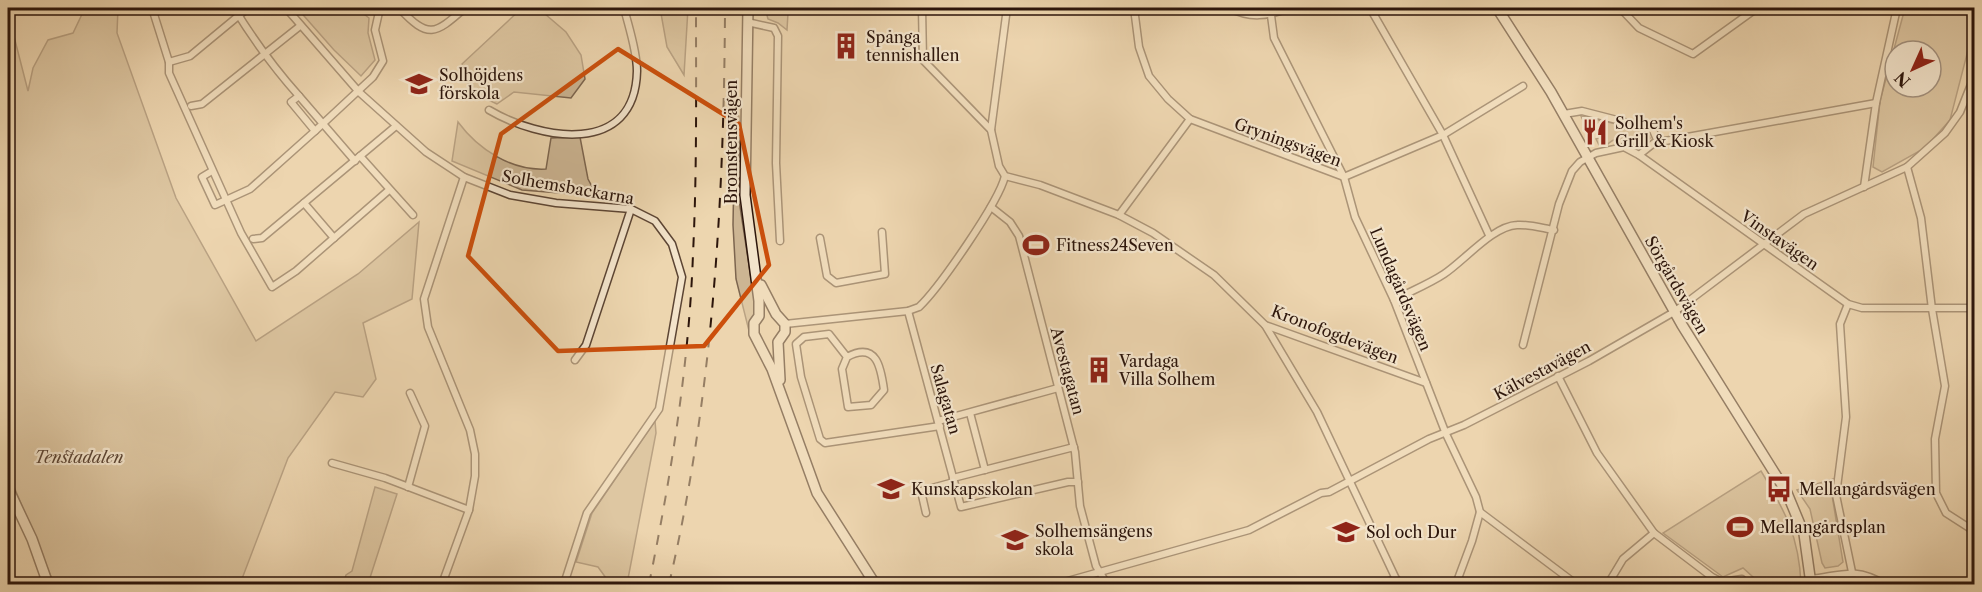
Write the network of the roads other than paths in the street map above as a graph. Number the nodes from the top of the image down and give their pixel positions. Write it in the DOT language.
graph roads {
  1 [pos="152,8"];
  2 [pos="234,8"];
  3 [pos="248,8"];
  4 [pos="286,8"];
  5 [pos="385,8"];
  6 [pos="399,8"];
  7 [pos="465,8"];
  8 [pos="624,8"];
  9 [pos="748,8"];
  10 [pos="922,8"];
  11 [pos="1006,8"];
  12 [pos="1134,8"];
  13 [pos="1228,8"];
  14 [pos="1290,8"];
  15 [pos="1370,8"];
  16 [pos="1497,8"];
  17 [pos="1620,8"];
  18 [pos="1757,8"];
  19 [pos="1897,8"];
  20 [pos="1270,11"];
  21 [pos="238,17"];
  22 [pos="747,22"];
  23 [pos="300,26"];
  24 [pos="265,53"];
  25 [pos="169,62"];
  26 [pos="1974,77"];
  27 [pos="1523,86"];
  28 [pos="359,92"];
  29 [pos="299,96"];
  30 [pos="1876,102"];
  31 [pos="191,106"];
  32 [pos="489,110"];
  33 [pos="1564,114"];
  34 [pos="1190,119"];
  35 [pos="324,124"];
  36 [pos="396,126"];
  37 [pos="991,130"];
  38 [pos="315,131"];
  39 [pos="1443,135"];
  40 [pos="1658,142"];
  41 [pos="1639,155"];
  42 [pos="1588,156"];
  43 [pos="357,159"];
  44 [pos="1907,167"];
  45 [pos="212,171"];
  46 [pos="1005,176"];
  47 [pos="464,177"];
  48 [pos="1344,177"];
  49 [pos="1864,187"];
  50 [pos="389,190"];
  51 [pos="226,200"];
  52 [pos="304,203"];
  53 [pos="991,207"];
  54 [pos="631,209"];
  55 [pos="413,215"];
  56 [pos="1119,215"];
  57 [pos="1554,230"];
  58 [pos="882,232"];
  59 [pos="1489,236"];
  60 [pos="334,238"];
  61 [pos="820,238"];
  62 [pos="253,239"];
  63 [pos="780,242"];
  64 [pos="1762,245"];
  65 [pos="757,276"];
  66 [pos="1394,300"];
  67 [pos="1848,304"];
  68 [pos="1974,308"];
  69 [pos="1932,309"];
  70 [pos="908,311"];
  71 [pos="1674,312"];
  72 [pos="776,314"];
  73 [pos="759,316"];
  74 [pos="785,324"];
  75 [pos="1264,325"];
  76 [pos="759,341"];
  77 [pos="778,342"];
  78 [pos="1523,345"];
  79 [pos="847,357"];
  80 [pos="575,360"];
  81 [pos="1558,376"];
  82 [pos="1426,383"];
  83 [pos="1058,388"];
  84 [pos="410,393"];
  85 [pos="783,398"];
  86 [pos="970,412"];
  87 [pos="939,424"];
  88 [pos="1446,434"];
  89 [pos="1074,447"];
  90 [pos="332,463"];
  91 [pos="986,470"];
  92 [pos="954,480"];
  93 [pos="1348,480"];
  94 [pos="1078,482"];
  95 [pos="408,487"];
  96 [pos="8,488"];
  97 [pos="469,510"];
  98 [pos="1480,512"];
  99 [pos="926,513"];
  100 [pos="1974,531"];
  101 [pos="1654,533"];
  102 [pos="1852,572"];
  103 [pos="1099,573"];
  104 [pos="1396,579"];
  105 [pos="1742,579"];
  106 [pos="1811,582"];
  107 [pos="48,585"];
  108 [pos="442,585"];
  109 [pos="564,585"];
  110 [pos="875,585"];
  111 [pos="1056,585"];
  112 [pos="1107,585"];
  113 [pos="1379,585"];
  114 [pos="1402,585"];
  115 [pos="1456,585"];
  116 [pos="1576,585"];
  117 [pos="1608,585"];
  118 [pos="1884,585"];
  1 -- 25 [label="street"];
  2 -- 21 [label="street"];
  3 -- 21 [label="street"];
  4 -- 23 [label="street, Solhemsbackarna"];
  5 -- 28 [label="street"];
  6 -- 7 [label="street"];
  8 -- 32 [label="street"];
  9 -- 22 [label="street, Bromstensvägen"];
  10 -- 37 [label="street"];
  11 -- 37 [label="street"];
  12 -- 34 [label="street, Gryningsvägen"];
  13 -- 20 [label="street"];
  14 -- 20 [label="street"];
  15 -- 39 [label="street"];
  16 -- 33 [label="street, Sörgårdsvägen"];
  17 -- 18 [label="street"];
  19 -- 30 [label="street"];
  20 -- 48 [label="street, Lundagårdsvägen"];
  21 -- 24 [label="street"];
  21 -- 25 [label="street"];
  22 -- 63 [label="street"];
  22 -- 65 [label="street, Bromstensvägen"];
  23 -- 24 [label="street"];
  23 -- 28 [label="street, Solhemsbackarna"];
  24 -- 29 [label="street"];
  24 -- 31 [label="street"];
  25 -- 45 [label="street"];
  26 -- 44 [label="street, Kälvestavägen"];
  27 -- 39 [label="street, Gryningsvägen"];
  28 -- 35 [label="street"];
  28 -- 36 [label="street, Solhemsbackarna"];
  29 -- 35 [label="street"];
  29 -- 38 [label="street"];
  30 -- 40 [label="street"];
  30 -- 49 [label="street"];
  33 -- 40 [label="street"];
  33 -- 42 [label="street, Sörgårdsvägen"];
  34 -- 48 [label="street, Gryningsvägen"];
  34 -- 56 [label="street"];
  35 -- 38 [label="street"];
  35 -- 43 [label="street"];
  36 -- 43 [label="street"];
  36 -- 47 [label="street, Solhemsbackarna"];
  37 -- 46 [label="street"];
  38 -- 51 [label="street"];
  39 -- 48 [label="street, Gryningsvägen"];
  39 -- 59 [label="street"];
  40 -- 41 [label="street"];
  41 -- 42 [label="street, Vinstavägen"];
  41 -- 64 [label="street, Vinstavägen"];
  42 -- 57 [label="street"];
  42 -- 71 [label="street, Sörgårdsvägen"];
  43 -- 50 [label="street"];
  43 -- 52 [label="street"];
  44 -- 49 [label="street, Kälvestavägen"];
  44 -- 69 [label="street"];
  45 -- 51 [label="street"];
  45 -- 51 [label="street"];
  46 -- 53 [label="street"];
  46 -- 56 [label="street, Kronofogdevägen"];
  47 -- 54 [label="street, Solhemsbackarna"];
  47 -- 97 [label="street"];
  48 -- 66 [label="street, Lundagårdsvägen"];
  49 -- 64 [label="street, Kälvestavägen"];
  50 -- 55 [label="street"];
  50 -- 60 [label="street"];
  51 -- 60 [label="street"];
  52 -- 60 [label="street"];
  52 -- 62 [label="street"];
  53 -- 70 [label="street"];
  53 -- 83 [label="street, Avestagatan"];
  54 -- 80 [label="street"];
  54 -- 109 [label="street, Solhemsbackarna"];
  56 -- 75 [label="street, Kronofogdevägen"];
  57 -- 59 [label="street"];
  57 -- 78 [label="street"];
  58 -- 61 [label="street"];
  59 -- 66 [label="street"];
  64 -- 67 [label="street, Vinstavägen"];
  64 -- 71 [label="street, Kälvestavägen"];
  65 -- 72 [label="street, Bromstensvägen"];
  65 -- 73 [label="street, Bromstensvägen"];
  66 -- 82 [label="street, Lundagårdsvägen"];
  67 -- 69 [label="street, Vinstavägen"];
  67 -- 102 [label="street"];
  68 -- 69 [label="street, Vinstavägen"];
  69 -- 100 [label="street"];
  70 -- 74 [label="street"];
  70 -- 87 [label="street, Salagatan"];
  71 -- 81 [label="street, Kälvestavägen"];
  71 -- 106 [label="street, Sörgårdsvägen"];
  72 -- 73 [label="street"];
  72 -- 74 [label="street, Bromstensvägen"];
  73 -- 76 [label="street, Bromstensvägen"];
  74 -- 77 [label="street, Bromstensvägen"];
  75 -- 82 [label="street, Kronofogdevägen"];
  75 -- 93 [label="street"];
  76 -- 77 [label="street"];
  76 -- 85 [label="street, Bromstensvägen"];
  77 -- 85 [label="street, Bromstensvägen"];
  79 -- 79 [label="street"];
  79 -- 87 [label="street"];
  81 -- 88 [label="street, Kälvestavägen"];
  81 -- 101 [label="street"];
  82 -- 88 [label="street, Lundagårdsvägen"];
  83 -- 86 [label="street"];
  83 -- 89 [label="street, Avestagatan"];
  84 -- 95 [label="street"];
  85 -- 110 [label="street, Bromstensvägen"];
  86 -- 87 [label="street"];
  86 -- 91 [label="street"];
  87 -- 92 [label="street, Salagatan"];
  88 -- 93 [label="street, Kälvestavägen"];
  88 -- 98 [label="street, Lundagårdsvägen"];
  89 -- 91 [label="street"];
  89 -- 94 [label="street, Avestagatan"];
  90 -- 95 [label="street"];
  91 -- 92 [label="street"];
  92 -- 94 [label="street, Salagatan"];
  92 -- 99 [label="street"];
  93 -- 103 [label="street, Kälvestavägen"];
  93 -- 104 [label="street"];
  94 -- 103 [label="street, Avestagatan"];
  95 -- 97 [label="street"];
  96 -- 107 [label="street"];
  97 -- 108 [label="street"];
  98 -- 115 [label="street"];
  98 -- 116 [label="street"];
  101 -- 105 [label="street"];
  101 -- 117 [label="street"];
  102 -- 106 [label="street"];
  102 -- 118 [label="street"];
  103 -- 111 [label="street, Kälvestavägen"];
  103 -- 112 [label="street, Avestagatan"];
  104 -- 113 [label="street"];
  104 -- 114 [label="street"];
}
